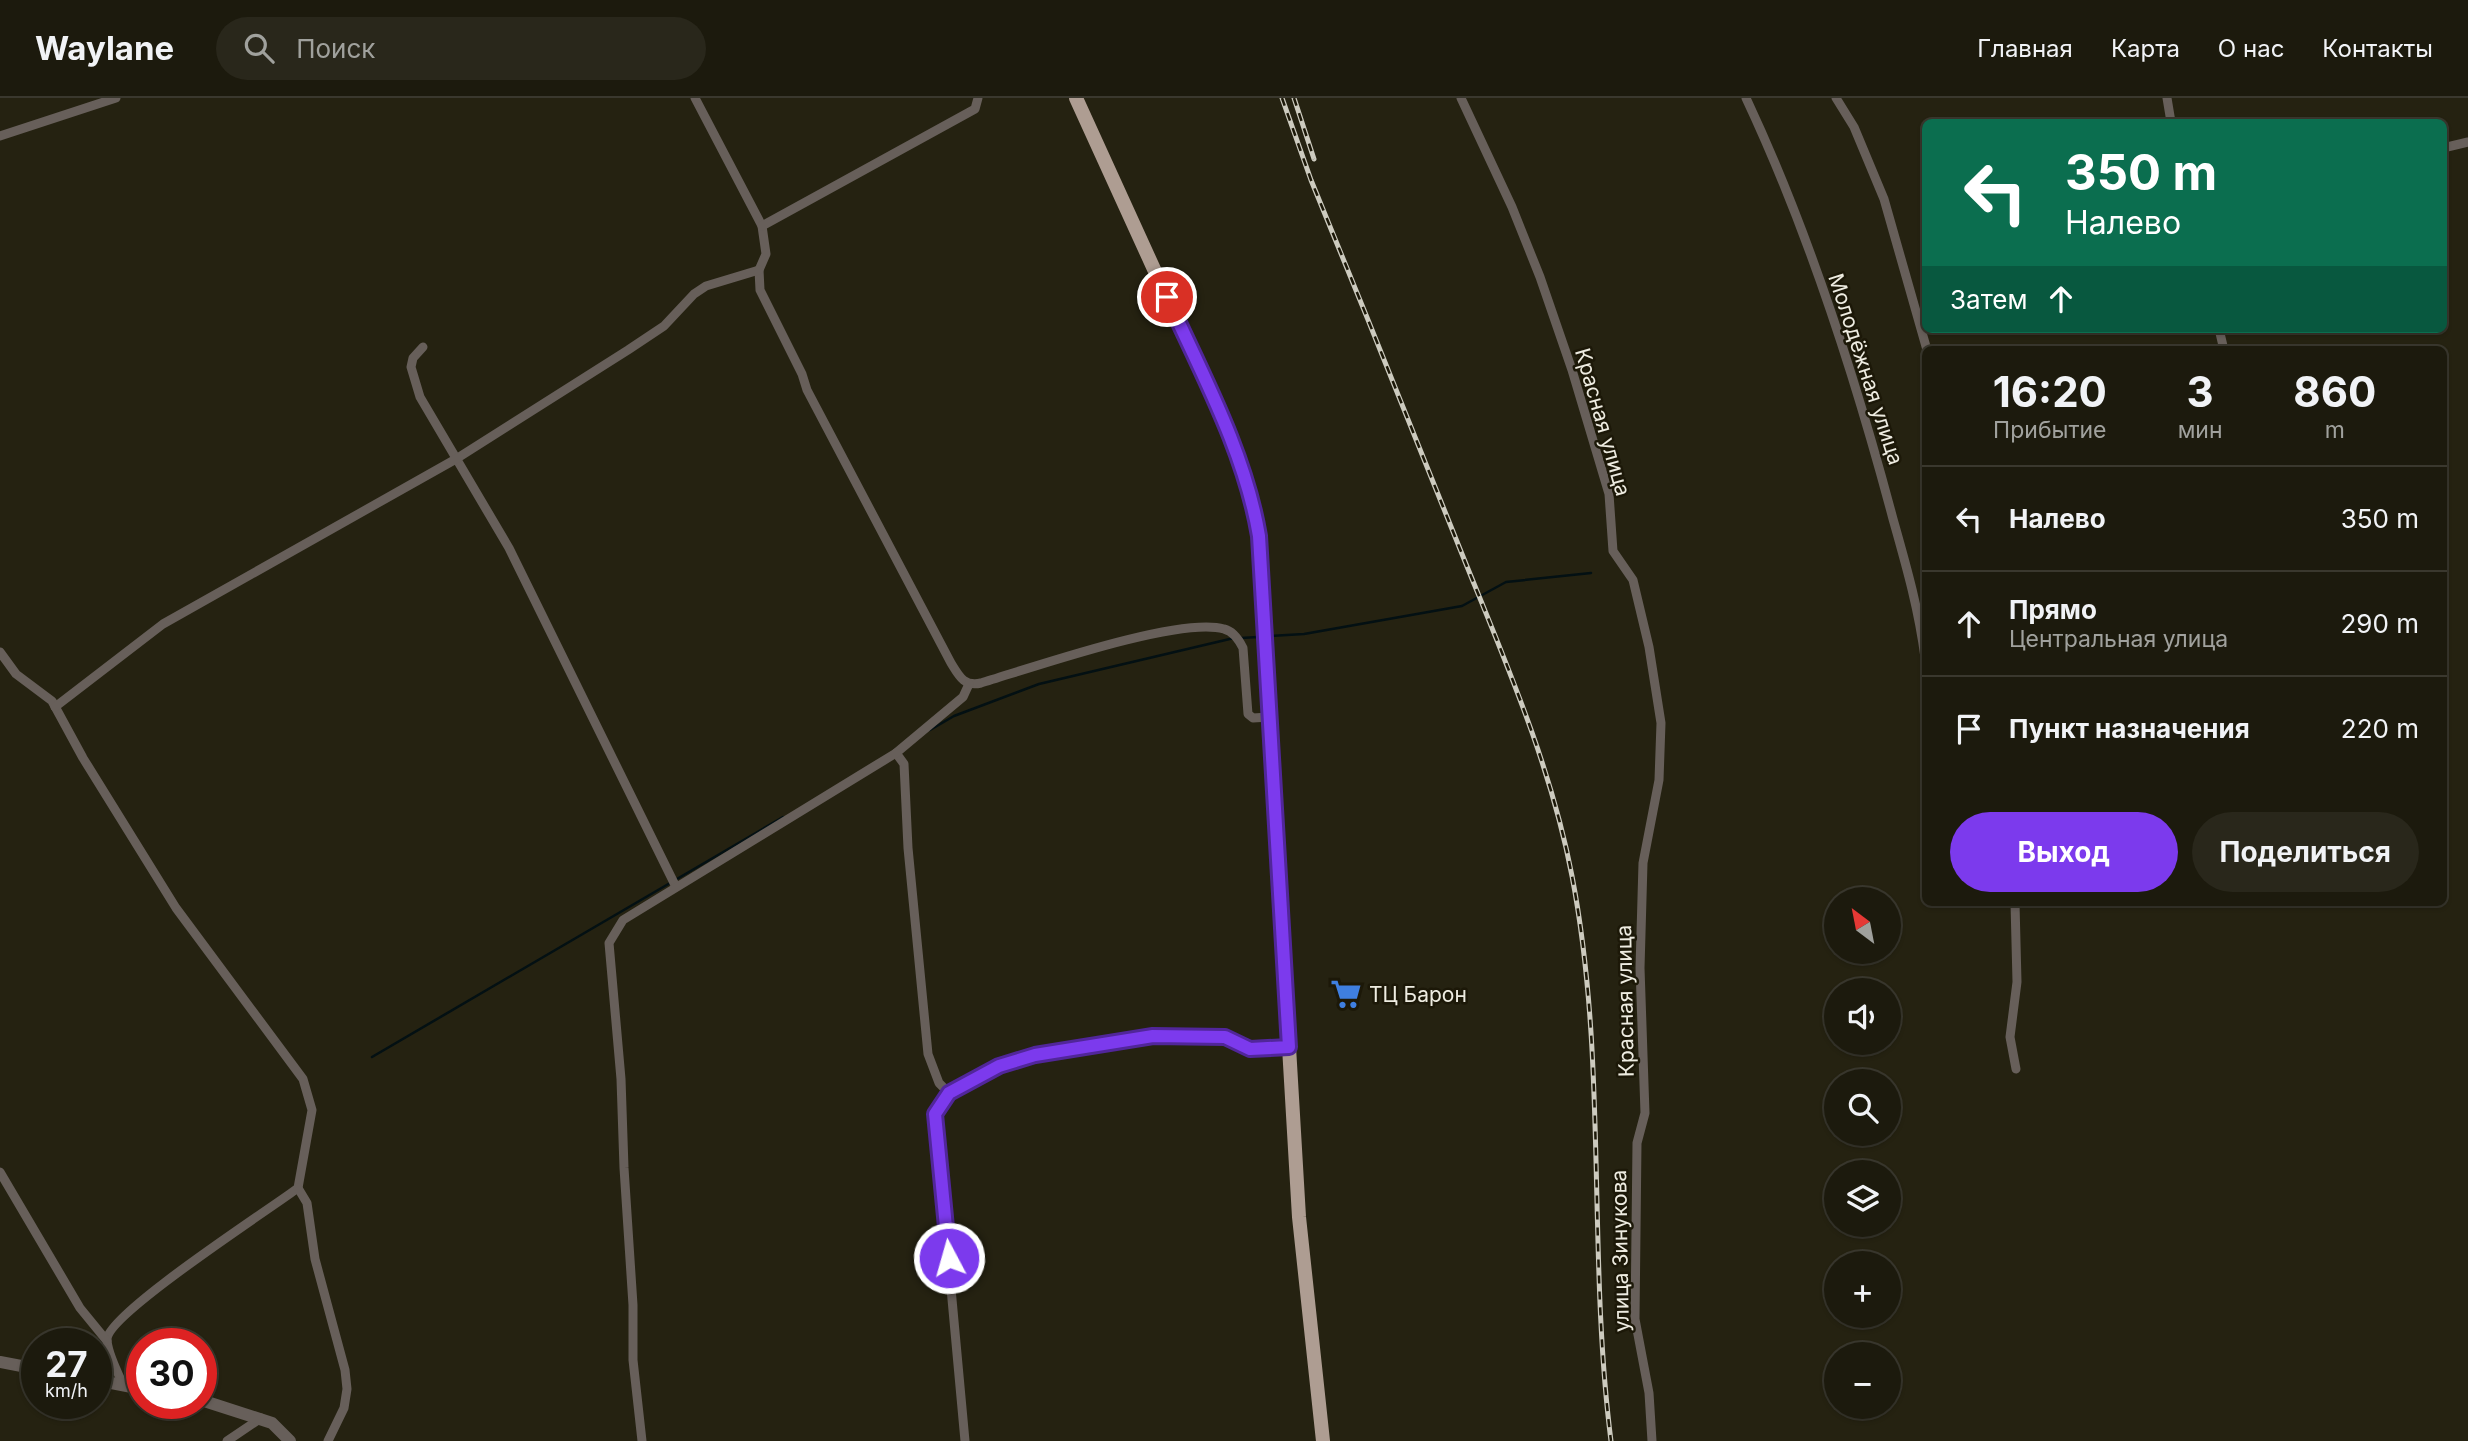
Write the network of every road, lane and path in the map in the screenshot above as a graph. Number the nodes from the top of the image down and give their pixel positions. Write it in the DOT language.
graph roads {
  1 [pos="116,98"];
  2 [pos="695,98"];
  3 [pos="978,98"];
  4 [pos="1076,98"];
  5 [pos="1461,98"];
  6 [pos="1746,98"];
  7 [pos="1836,98"];
  8 [pos="2167,98"];
  9 [pos="2170,119"];
  10 [pos="0,136"];
  11 [pos="2468,142"];
  12 [pos="2447,147"];
  13 [pos="762,226"];
  14 [pos="759,270"];
  15 [pos="1922,332"];
  16 [pos="423,346"];
  17 [pos="456,459"];
  18 [pos="1922,642"];
  19 [pos="0,652"];
  20 [pos="969,684"];
  21 [pos="55,707"];
  22 [pos="1269,717"];
  23 [pos="896,753"];
  24 [pos="676,887"];
  25 [pos="2015,906"];
  26 [pos="1289,1047"];
  27 [pos="2016,1069"];
  28 [pos="949,1093"];
  29 [pos="1637,1143"];
  30 [pos="0,1172"];
  31 [pos="298,1188"];
  32 [pos="96,1328"];
  33 [pos="112,1329"];
  34 [pos="112,1354"];
  35 [pos="0,1362"];
  36 [pos="21,1366"];
  37 [pos="112,1383"];
  38 [pos="123,1385"];
  39 [pos="126,1386"];
  40 [pos="217,1406"];
  41 [pos="261,1418"];
  42 [pos="227,1441"];
  43 [pos="290,1441"];
  44 [pos="328,1441"];
  45 [pos="642,1441"];
  46 [pos="965,1441"];
  47 [pos="1323,1441"];
  48 [pos="1652,1441"];
  1 -- 10 [label="street"];
  2 -- 13 [label="street"];
  3 -- 13 [label="street"];
  4 -- 22 [label="main road"];
  5 -- 29 [label="street, Красная улица"];
  6 -- 18 [label="street, Молодёжная улица"];
  7 -- 15 [label="street"];
  8 -- 9 [label="street"];
  11 -- 12 [label="street"];
  13 -- 14 [label="street"];
  14 -- 17 [label="street"];
  14 -- 20 [label="street"];
  16 -- 17 [label="street"];
  17 -- 21 [label="street"];
  17 -- 24 [label="street"];
  19 -- 21 [label="street"];
  20 -- 22 [label="street"];
  20 -- 23 [label="street"];
  21 -- 31 [label="street"];
  22 -- 26 [label="main road"];
  23 -- 24 [label="street"];
  23 -- 28 [label="street"];
  24 -- 45 [label="street"];
  25 -- 27 [label="street"];
  26 -- 28 [label="street"];
  26 -- 47 [label="main road"];
  28 -- 46 [label="street"];
  29 -- 48 [label="street, улица Зинукова"];
  30 -- 32 [label="street"];
  31 -- 33 [label="street"];
  31 -- 44 [label="street"];
  34 -- 38 [label="street"];
  35 -- 36 [label="street"];
  37 -- 38 [label="street"];
  38 -- 39 [label="street"];
  40 -- 41 [label="street"];
  41 -- 42 [label="street"];
  41 -- 43 [label="street"];
}
